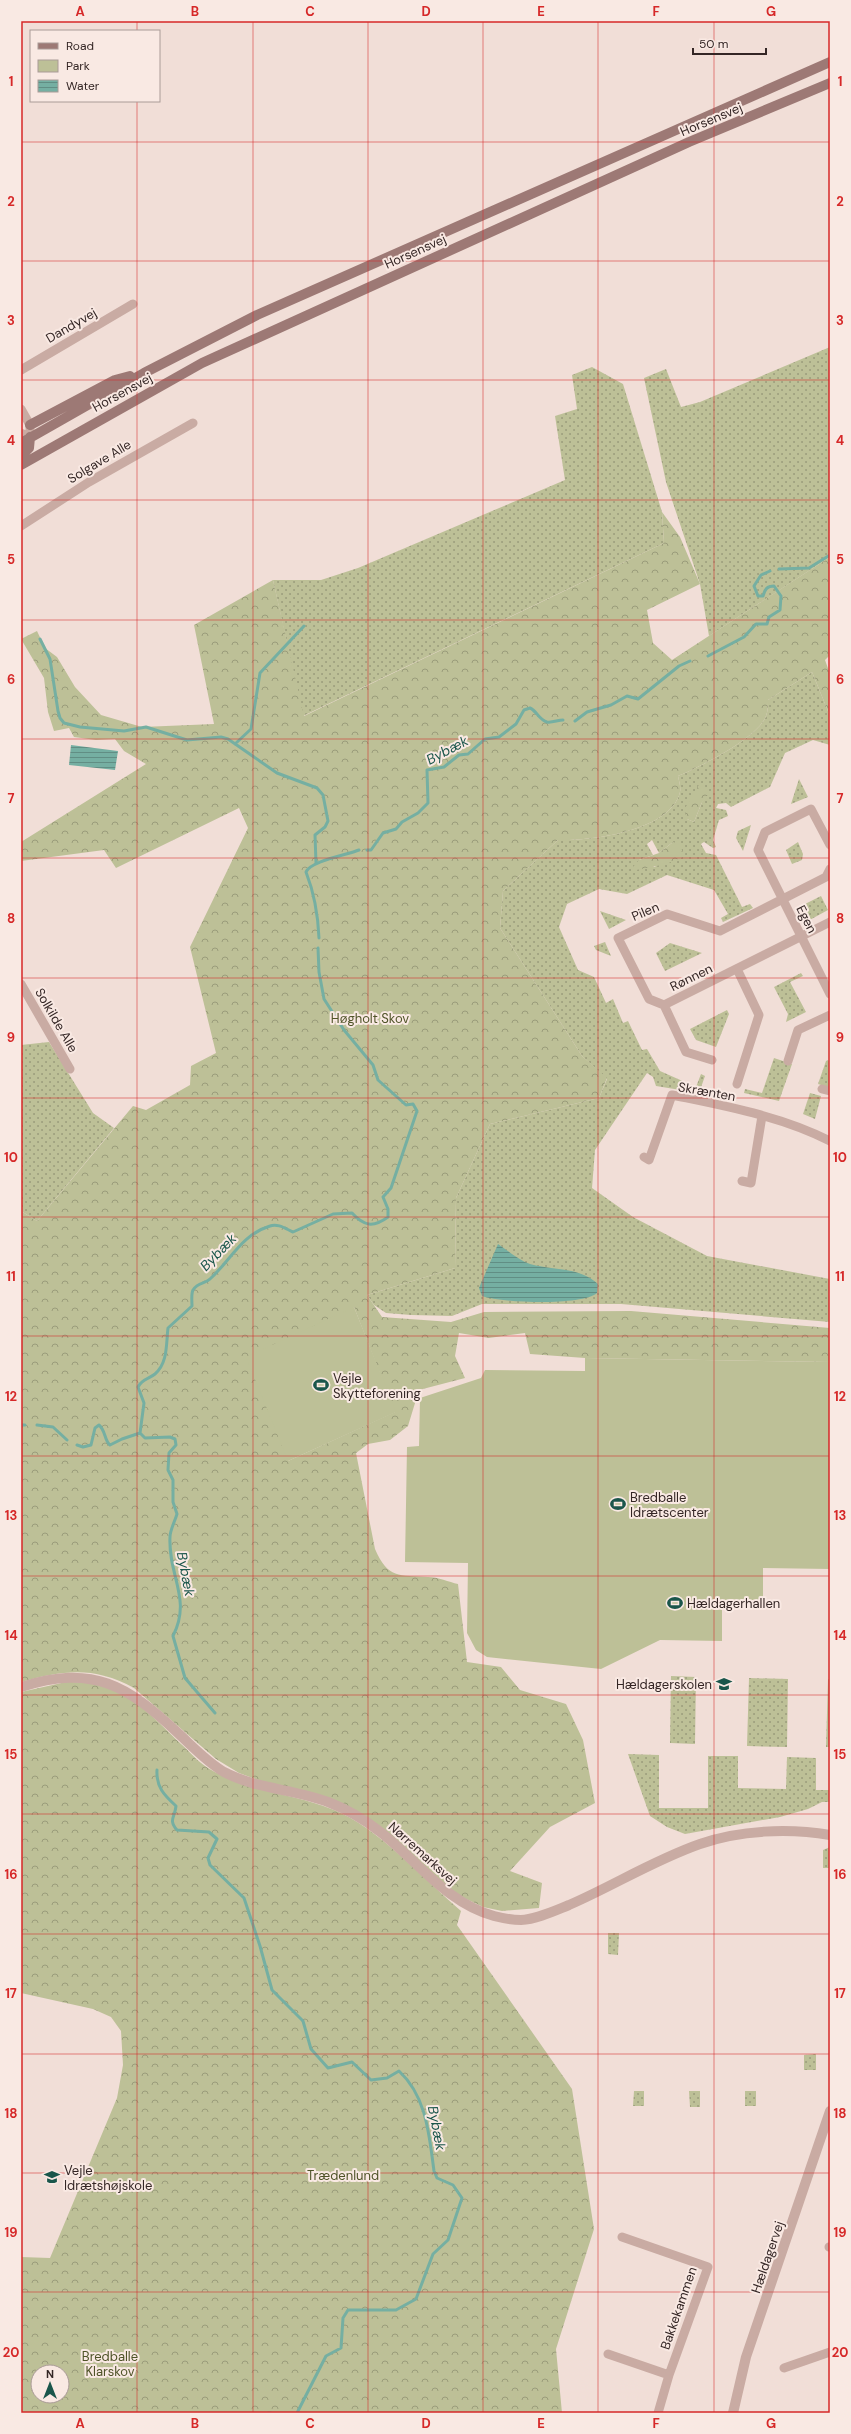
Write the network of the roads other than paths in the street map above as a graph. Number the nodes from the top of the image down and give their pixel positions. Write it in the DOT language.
graph roads {
  1 [pos="830,62"];
  2 [pos="830,83"];
  3 [pos="134,304"];
  4 [pos="21,370"];
  5 [pos="144,373"];
  6 [pos="21,409"];
  7 [pos="193,423"];
  8 [pos="30,426"];
  9 [pos="26,435"];
  10 [pos="21,442"];
  11 [pos="41,454"];
  12 [pos="21,456"];
  13 [pos="21,465"];
  14 [pos="21,526"];
  15 [pos="830,845"];
  16 [pos="829,877"];
  17 [pos="782,899"];
  18 [pos="830,922"];
  19 [pos="802,936"];
  20 [pos="737,969"];
  21 [pos="21,984"];
  22 [pos="830,994"];
  23 [pos="664,1005"];
  24 [pos="830,1015"];
  25 [pos="712,1060"];
  26 [pos="788,1061"];
  27 [pos="70,1069"];
  28 [pos="737,1084"];
  29 [pos="762,1116"];
  30 [pos="830,1141"];
  31 [pos="644,1157"];
  32 [pos="742,1181"];
  33 [pos="21,1687"];
  34 [pos="830,1835"];
  35 [pos="830,2111"];
  36 [pos="828,2126"];
  37 [pos="622,2237"];
  38 [pos="830,2352"];
  39 [pos="608,2354"];
  40 [pos="784,2368"];
  41 [pos="669,2375"];
  42 [pos="658,2413"];
  43 [pos="733,2413"];
  1 -- 5 [label="main road, Horsensvej"];
  2 -- 11 [label="main road, Horsensvej"];
  3 -- 4 [label="street, Dandyvej"];
  5 -- 8 [label="main road"];
  5 -- 9 [label="main road, Horsensvej"];
  6 -- 8 [label="street"];
  7 -- 14 [label="street, Solgave Alle"];
  8 -- 9 [label="street"];
  9 -- 10 [label="main road, Horsensvej"];
  9 -- 11 [label="main road"];
  9 -- 12 [label="main road"];
  11 -- 13 [label="main road, Horsensvej"];
  15 -- 17 [label="street, Egen"];
  16 -- 17 [label="street"];
  17 -- 19 [label="street, Egen"];
  17 -- 23 [label="street, Pilen"];
  18 -- 19 [label="street, Rønnen"];
  19 -- 20 [label="street, Rønnen"];
  19 -- 22 [label="street, Egen"];
  20 -- 23 [label="street, Rønnen"];
  20 -- 28 [label="street"];
  21 -- 27 [label="street, Solkilde Alle"];
  23 -- 25 [label="street, Rønnen"];
  24 -- 26 [label="street"];
  29 -- 30 [label="street, Skrænten"];
  29 -- 31 [label="street, Skrænten"];
  29 -- 32 [label="street"];
  33 -- 34 [label="street, Nørremarksvej"];
  35 -- 36 [label="street, Hældagervej"];
  36 -- 43 [label="street, Hældagervej"];
  37 -- 41 [label="street, Bakkekammen"];
  38 -- 40 [label="street"];
  39 -- 41 [label="street"];
  41 -- 42 [label="street, Bakkekammen"];
}
